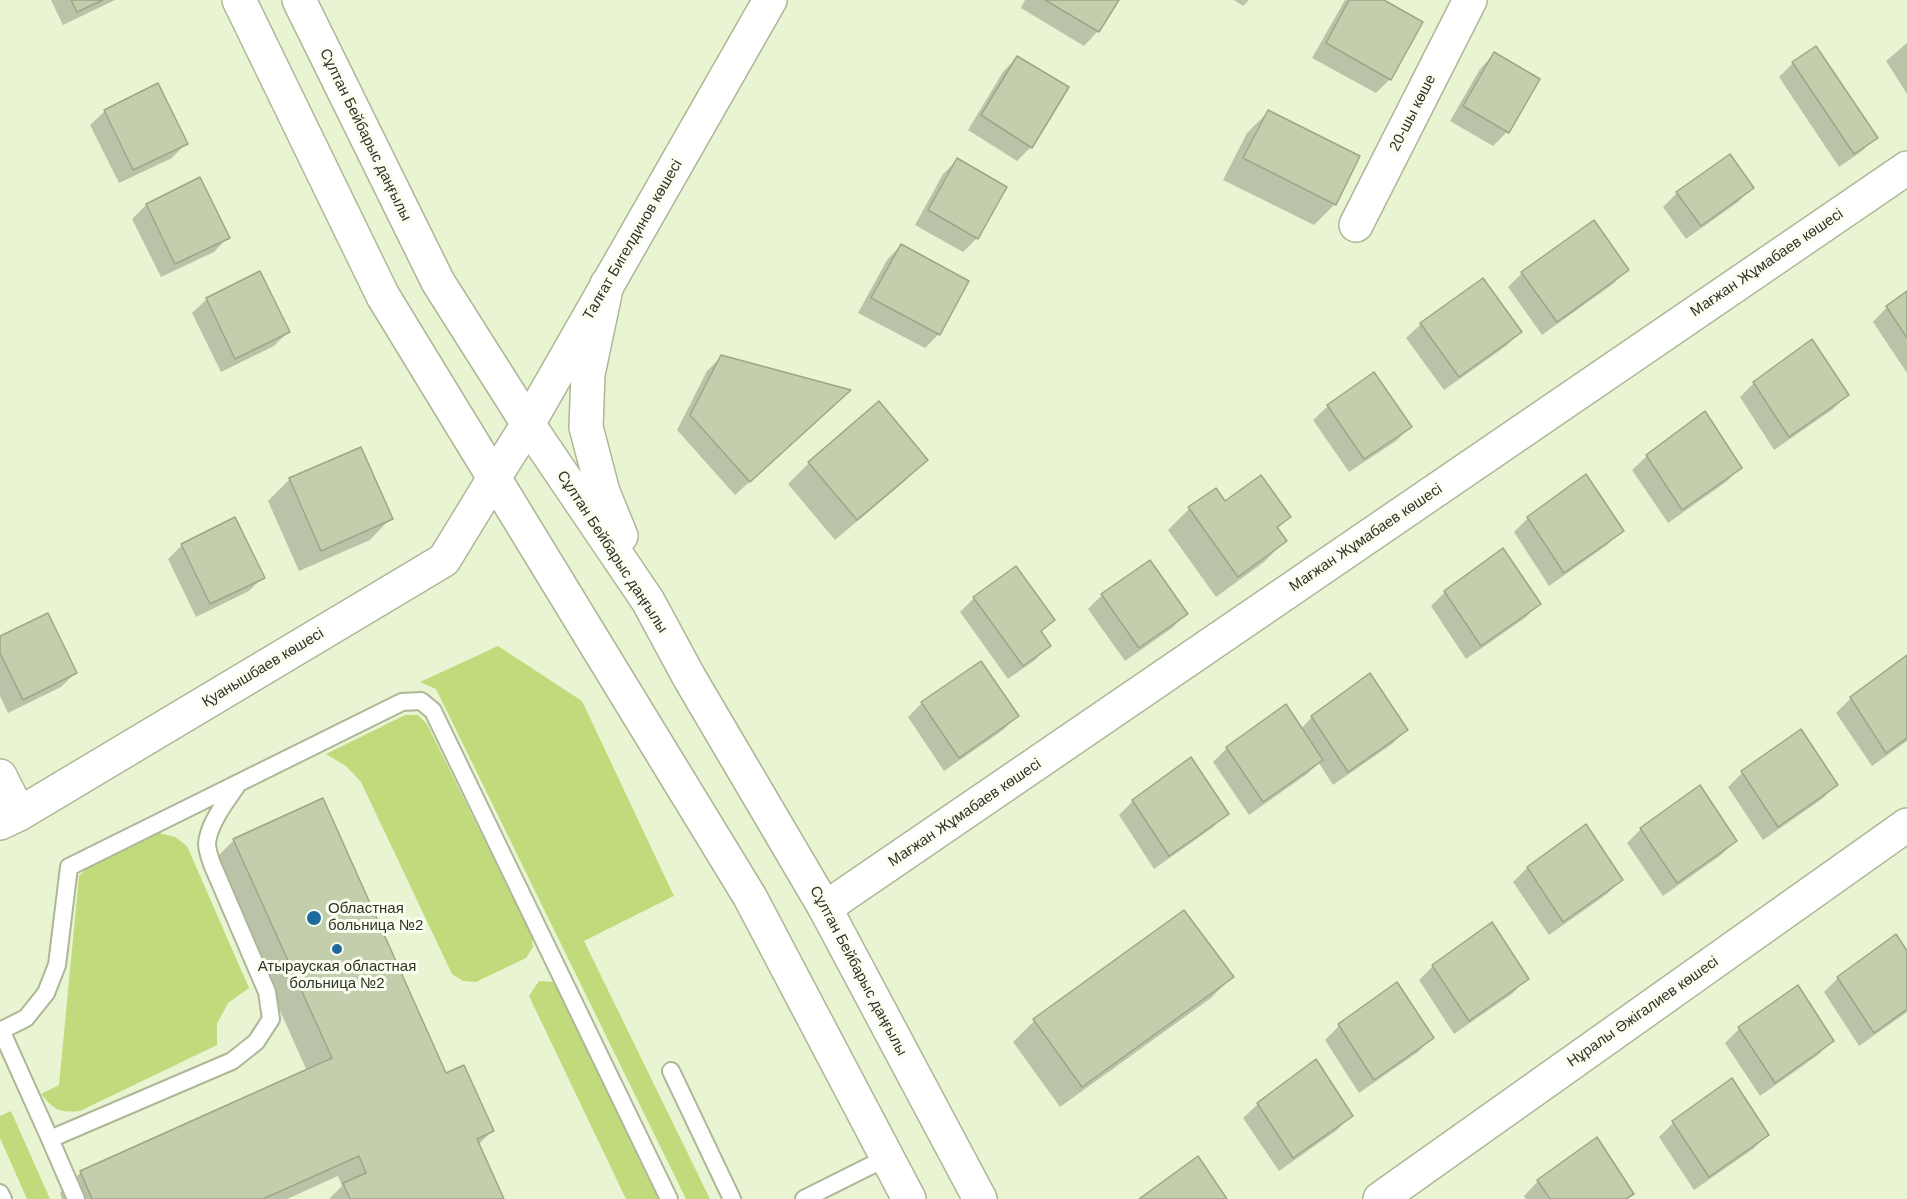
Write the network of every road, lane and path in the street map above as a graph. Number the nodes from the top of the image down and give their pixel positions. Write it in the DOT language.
graph roads {
  1 [pos="238,0"];
  2 [pos="299,0"];
  3 [pos="770,0"];
  4 [pos="1470,0"];
  5 [pos="1907,168"];
  6 [pos="1356,225"];
  7 [pos="607,284"];
  8 [pos="528,424"];
  9 [pos="494,478"];
  10 [pos="648,601"];
  11 [pos="0,776"];
  12 [pos="239,784"];
  13 [pos="9,819"];
  14 [pos="1907,825"];
  15 [pos="825,908"];
  16 [pos="1,1030"];
  17 [pos="671,1071"];
  18 [pos="50,1139"];
  19 [pos="888,1157"];
  20 [pos="0,1193"];
  21 [pos="3,1199"];
  22 [pos="76,1199"];
  23 [pos="669,1199"];
  24 [pos="732,1199"];
  25 [pos="804,1199"];
  26 [pos="909,1199"];
  27 [pos="980,1199"];
  28 [pos="1380,1199"];
  1 -- 9 [label="street"];
  2 -- 8 [label="street, Сұлтан Бейбарыс даңғылы"];
  3 -- 7 [label="street, Талғат Бигелдинов көшесі"];
  4 -- 6 [label="street, 20-шы көше"];
  5 -- 15 [label="street, Мағжан Жұмабаев көшесі"];
  7 -- 8 [label="street, Талғат Бигелдинов көшесі"];
  7 -- 10 [label="street"];
  8 -- 9 [label="street, Талғат Бигелдинов көшесі"];
  8 -- 10 [label="street, Сұлтан Бейбарыс даңғылы"];
  9 -- 13 [label="street, Қуанышбаев көшесі"];
  9 -- 19 [label="street"];
  10 -- 15 [label="street, Сұлтан Бейбарыс даңғылы"];
  11 -- 13 [label="street"];
  12 -- 16 [label="lane"];
  12 -- 18 [label="lane"];
  12 -- 23 [label="lane"];
  14 -- 28 [label="street, Нұралы Әжiгалиев көшесi"];
  15 -- 27 [label="street, Сұлтан Бейбарыс даңғылы"];
  16 -- 18 [label="lane"];
  17 -- 24 [label="lane"];
  18 -- 22 [label="lane"];
  19 -- 25 [label="lane"];
  19 -- 26 [label="street"];
  20 -- 21 [label="lane"];
}
